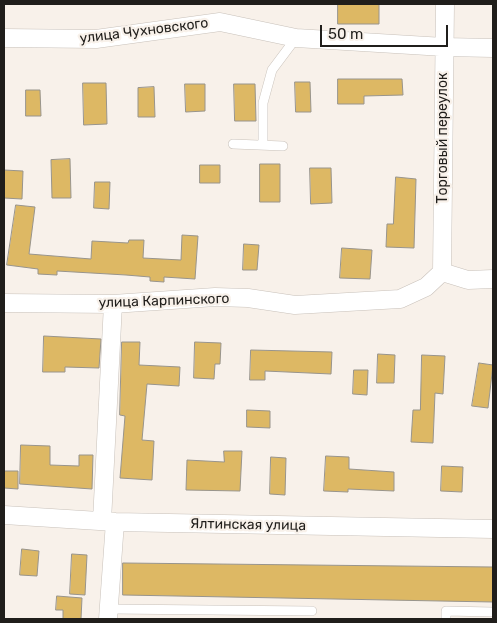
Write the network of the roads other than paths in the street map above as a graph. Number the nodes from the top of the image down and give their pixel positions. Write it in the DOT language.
graph roads {
  1 [pos="446,4"];
  2 [pos="4,38"];
  3 [pos="296,38"];
  4 [pos="444,47"];
  5 [pos="493,48"];
  6 [pos="233,144"];
  7 [pos="263,145"];
  8 [pos="283,146"];
  9 [pos="442,272"];
  10 [pos="493,279"];
  11 [pos="4,303"];
  12 [pos="114,304"];
  13 [pos="4,515"];
  14 [pos="109,522"];
  15 [pos="493,529"];
  16 [pos="312,611"];
  17 [pos="493,612"];
  18 [pos="109,614"];
  19 [pos="446,619"];
  1 -- 4 [label="street, Торговый переулок"];
  2 -- 3 [label="street, улица Чухновского"];
  3 -- 4 [label="street, улица Чухновского"];
  3 -- 7 [label="lane"];
  4 -- 5 [label="street, улица Чухновского"];
  4 -- 9 [label="street, Торговый переулок"];
  6 -- 7 [label="lane"];
  7 -- 8 [label="lane"];
  9 -- 10 [label="street"];
  9 -- 12 [label="street, улица Карпинского"];
  11 -- 12 [label="street, улица Карпинского"];
  12 -- 14 [label="street"];
  13 -- 14 [label="street, Ялтинская улица"];
  14 -- 15 [label="street, Ялтинская улица"];
  14 -- 18 [label="street"];
  16 -- 18 [label="lane"];
  17 -- 19 [label="lane"];
}
